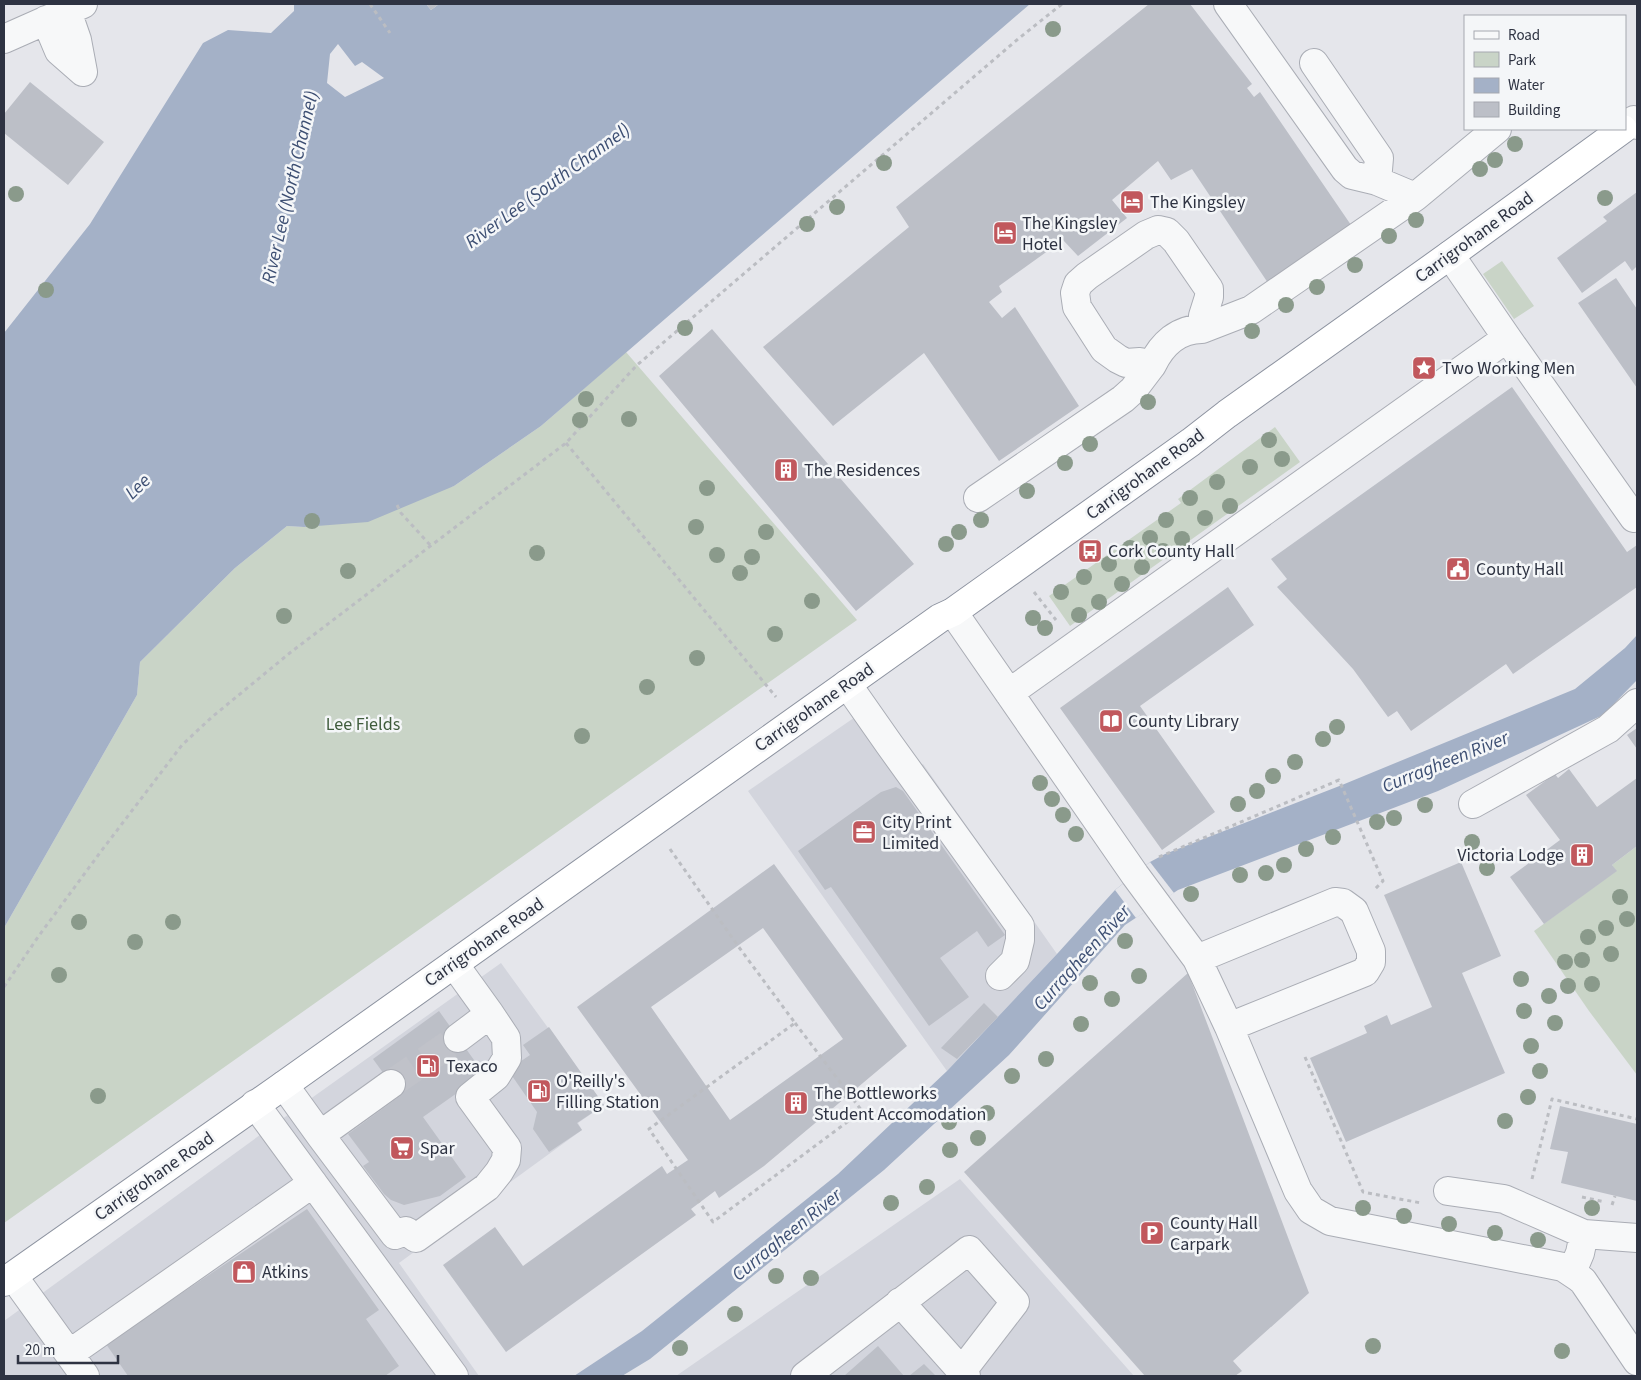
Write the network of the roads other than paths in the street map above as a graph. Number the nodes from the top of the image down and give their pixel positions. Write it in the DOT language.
graph roads {
  1 [pos="1228,4"];
  2 [pos="66,12"];
  3 [pos="4,39"];
  4 [pos="1314,63"];
  5 [pos="1496,130"];
  6 [pos="1623,130"];
  7 [pos="1377,181"];
  8 [pos="1416,197"];
  9 [pos="1450,255"];
  10 [pos="1202,329"];
  11 [pos="1507,338"];
  12 [pos="1152,365"];
  13 [pos="978,498"];
  14 [pos="1634,518"];
  15 [pos="953,612"];
  16 [pos="847,684"];
  17 [pos="1009,692"];
  18 [pos="1637,703"];
  19 [pos="1473,804"];
  20 [pos="1198,959"];
  21 [pos="454,964"];
  22 [pos="1000,976"];
  23 [pos="490,1014"];
  24 [pos="1229,1027"];
  25 [pos="458,1038"];
  26 [pos="391,1084"];
  27 [pos="284,1085"];
  28 [pos="255,1104"];
  29 [pos="320,1135"];
  30 [pos="313,1183"];
  31 [pos="1448,1191"];
  32 [pos="1584,1234"];
  33 [pos="1637,1238"];
  34 [pos="1572,1272"];
  35 [pos="8,1279"];
  36 [pos="900,1302"];
  37 [pos="68,1354"];
  38 [pos="1637,1361"];
  39 [pos="964,1374"];
  40 [pos="85,1376"];
  41 [pos="454,1376"];
  42 [pos="805,1376"];
  1 -- 7 [label="street"];
  2 -- 3 [label="street"];
  4 -- 7 [label="street"];
  5 -- 8 [label="street"];
  6 -- 9 [label="highway, Carrigrohane Road"];
  7 -- 8 [label="street"];
  8 -- 10 [label="street"];
  9 -- 11 [label="street"];
  9 -- 15 [label="highway, Carrigrohane Road"];
  10 -- 12 [label="street"];
  10 -- 12 [label="street"];
  11 -- 14 [label="street"];
  11 -- 17 [label="street"];
  12 -- 13 [label="street"];
  15 -- 16 [label="highway, Carrigrohane Road"];
  15 -- 17 [label="street"];
  16 -- 21 [label="highway, Carrigrohane Road"];
  16 -- 22 [label="street"];
  17 -- 20 [label="street"];
  18 -- 19 [label="street"];
  20 -- 24 [label="street"];
  20 -- 24 [label="street"];
  21 -- 23 [label="street"];
  21 -- 27 [label="highway, Carrigrohane Road"];
  23 -- 25 [label="street"];
  23 -- 29 [label="street"];
  24 -- 34 [label="street"];
  26 -- 29 [label="street"];
  27 -- 28 [label="highway, Carrigrohane Road"];
  27 -- 29 [label="street"];
  28 -- 30 [label="street"];
  28 -- 35 [label="highway, Carrigrohane Road"];
  30 -- 37 [label="street"];
  30 -- 41 [label="street"];
  31 -- 32 [label="street"];
  32 -- 33 [label="street"];
  32 -- 34 [label="street"];
  34 -- 38 [label="street"];
  35 -- 37 [label="street"];
  36 -- 39 [label="street"];
  36 -- 39 [label="street"];
  36 -- 42 [label="street"];
  37 -- 40 [label="street"];
}
